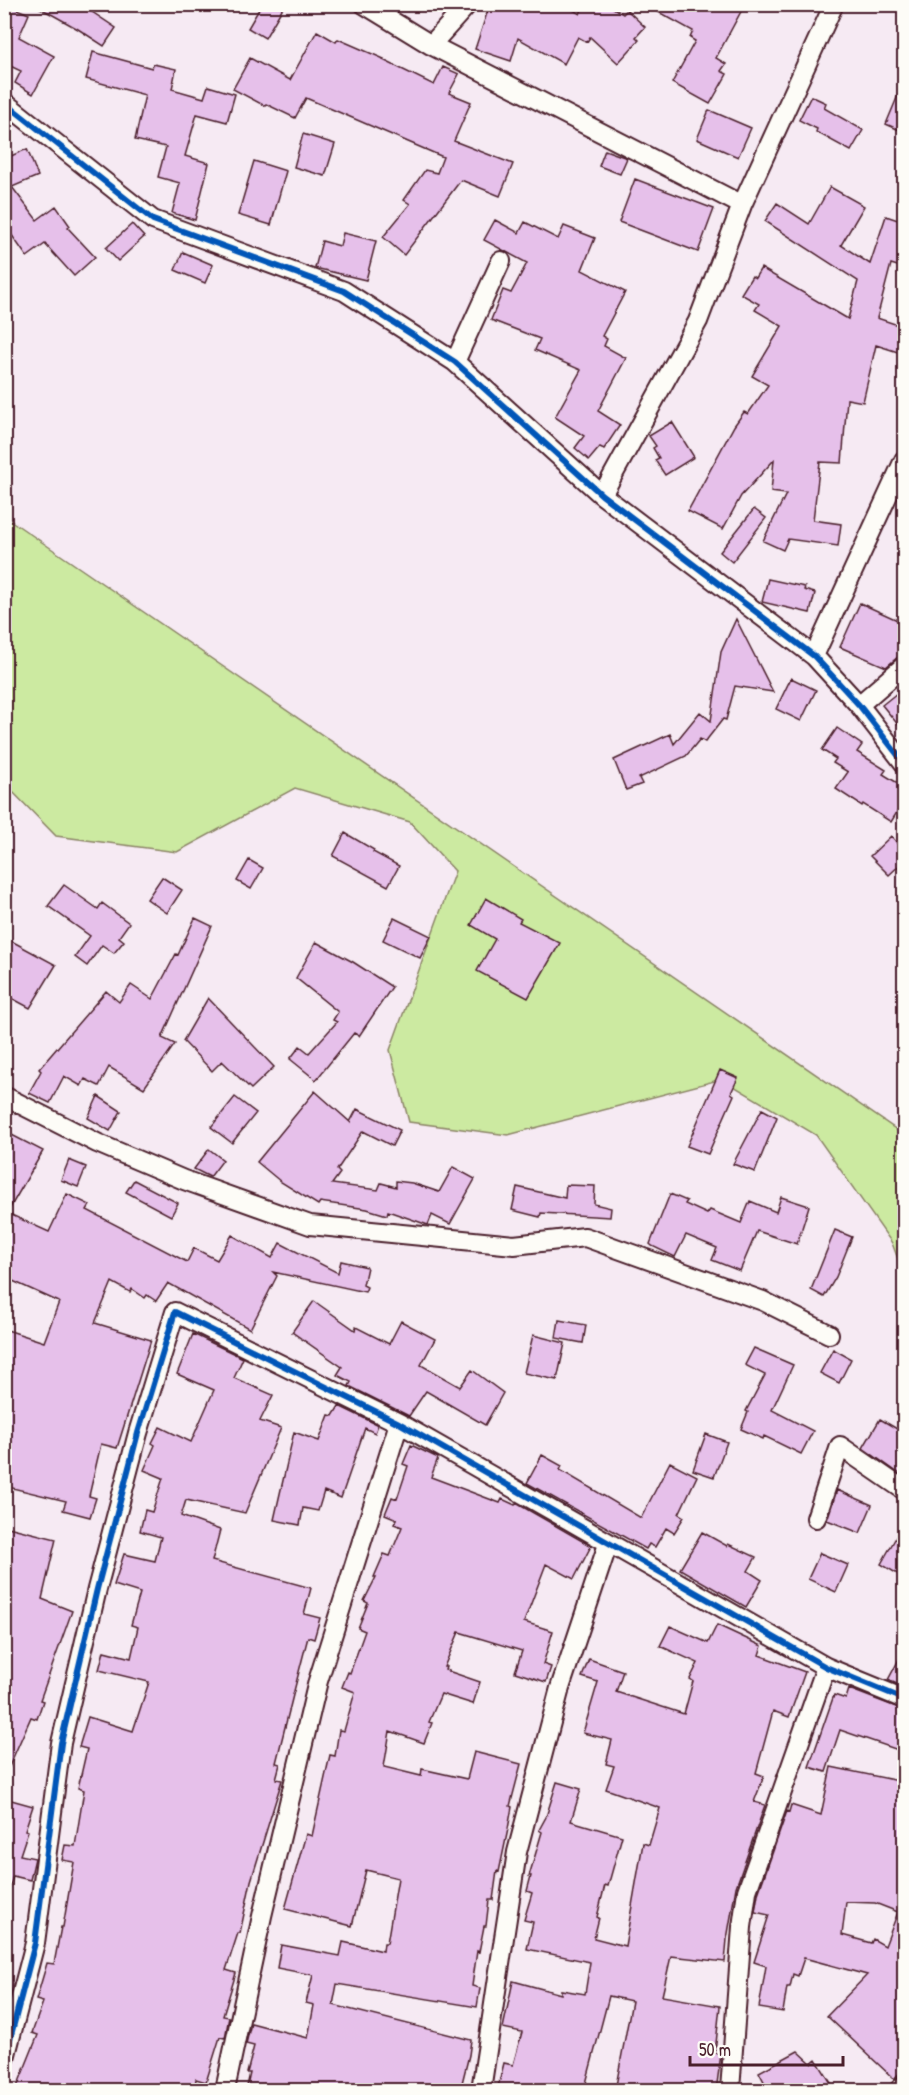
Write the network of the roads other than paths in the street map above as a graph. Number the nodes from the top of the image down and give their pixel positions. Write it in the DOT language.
graph roads {
  1 [pos="364,4"];
  2 [pos="468,4"];
  3 [pos="834,4"];
  4 [pos="431,45"];
  5 [pos="4,102"];
  6 [pos="742,205"];
  7 [pos="501,261"];
  8 [pos="454,362"];
  9 [pos="904,460"];
  10 [pos="602,495"];
  11 [pos="814,656"];
  12 [pos="904,666"];
  13 [pos="859,705"];
  14 [pos="904,763"];
  15 [pos="4,1096"];
  16 [pos="829,1334"];
  17 [pos="399,1423"];
  18 [pos="904,1490"];
  19 [pos="816,1518"];
  20 [pos="608,1544"];
  21 [pos="826,1667"];
  22 [pos="904,1700"];
  23 [pos="4,2062"];
  24 [pos="904,2085"];
  25 [pos="225,2091"];
  26 [pos="481,2091"];
  27 [pos="730,2091"];
  28 [pos="899,2091"];
  1 -- 4 [label="street"];
  2 -- 4 [label="street"];
  3 -- 6 [label="street"];
  4 -- 6 [label="street"];
  5 -- 8 [label="street"];
  6 -- 10 [label="street"];
  7 -- 8 [label="street"];
  8 -- 10 [label="street"];
  9 -- 11 [label="street"];
  10 -- 11 [label="street"];
  11 -- 13 [label="street"];
  12 -- 13 [label="street"];
  13 -- 14 [label="street"];
  15 -- 16 [label="street"];
  17 -- 20 [label="street"];
  17 -- 23 [label="street"];
  17 -- 25 [label="street"];
  18 -- 19 [label="street"];
  20 -- 21 [label="street"];
  20 -- 26 [label="street"];
  21 -- 22 [label="street"];
  21 -- 27 [label="street"];
  24 -- 28 [label="street"];
}
